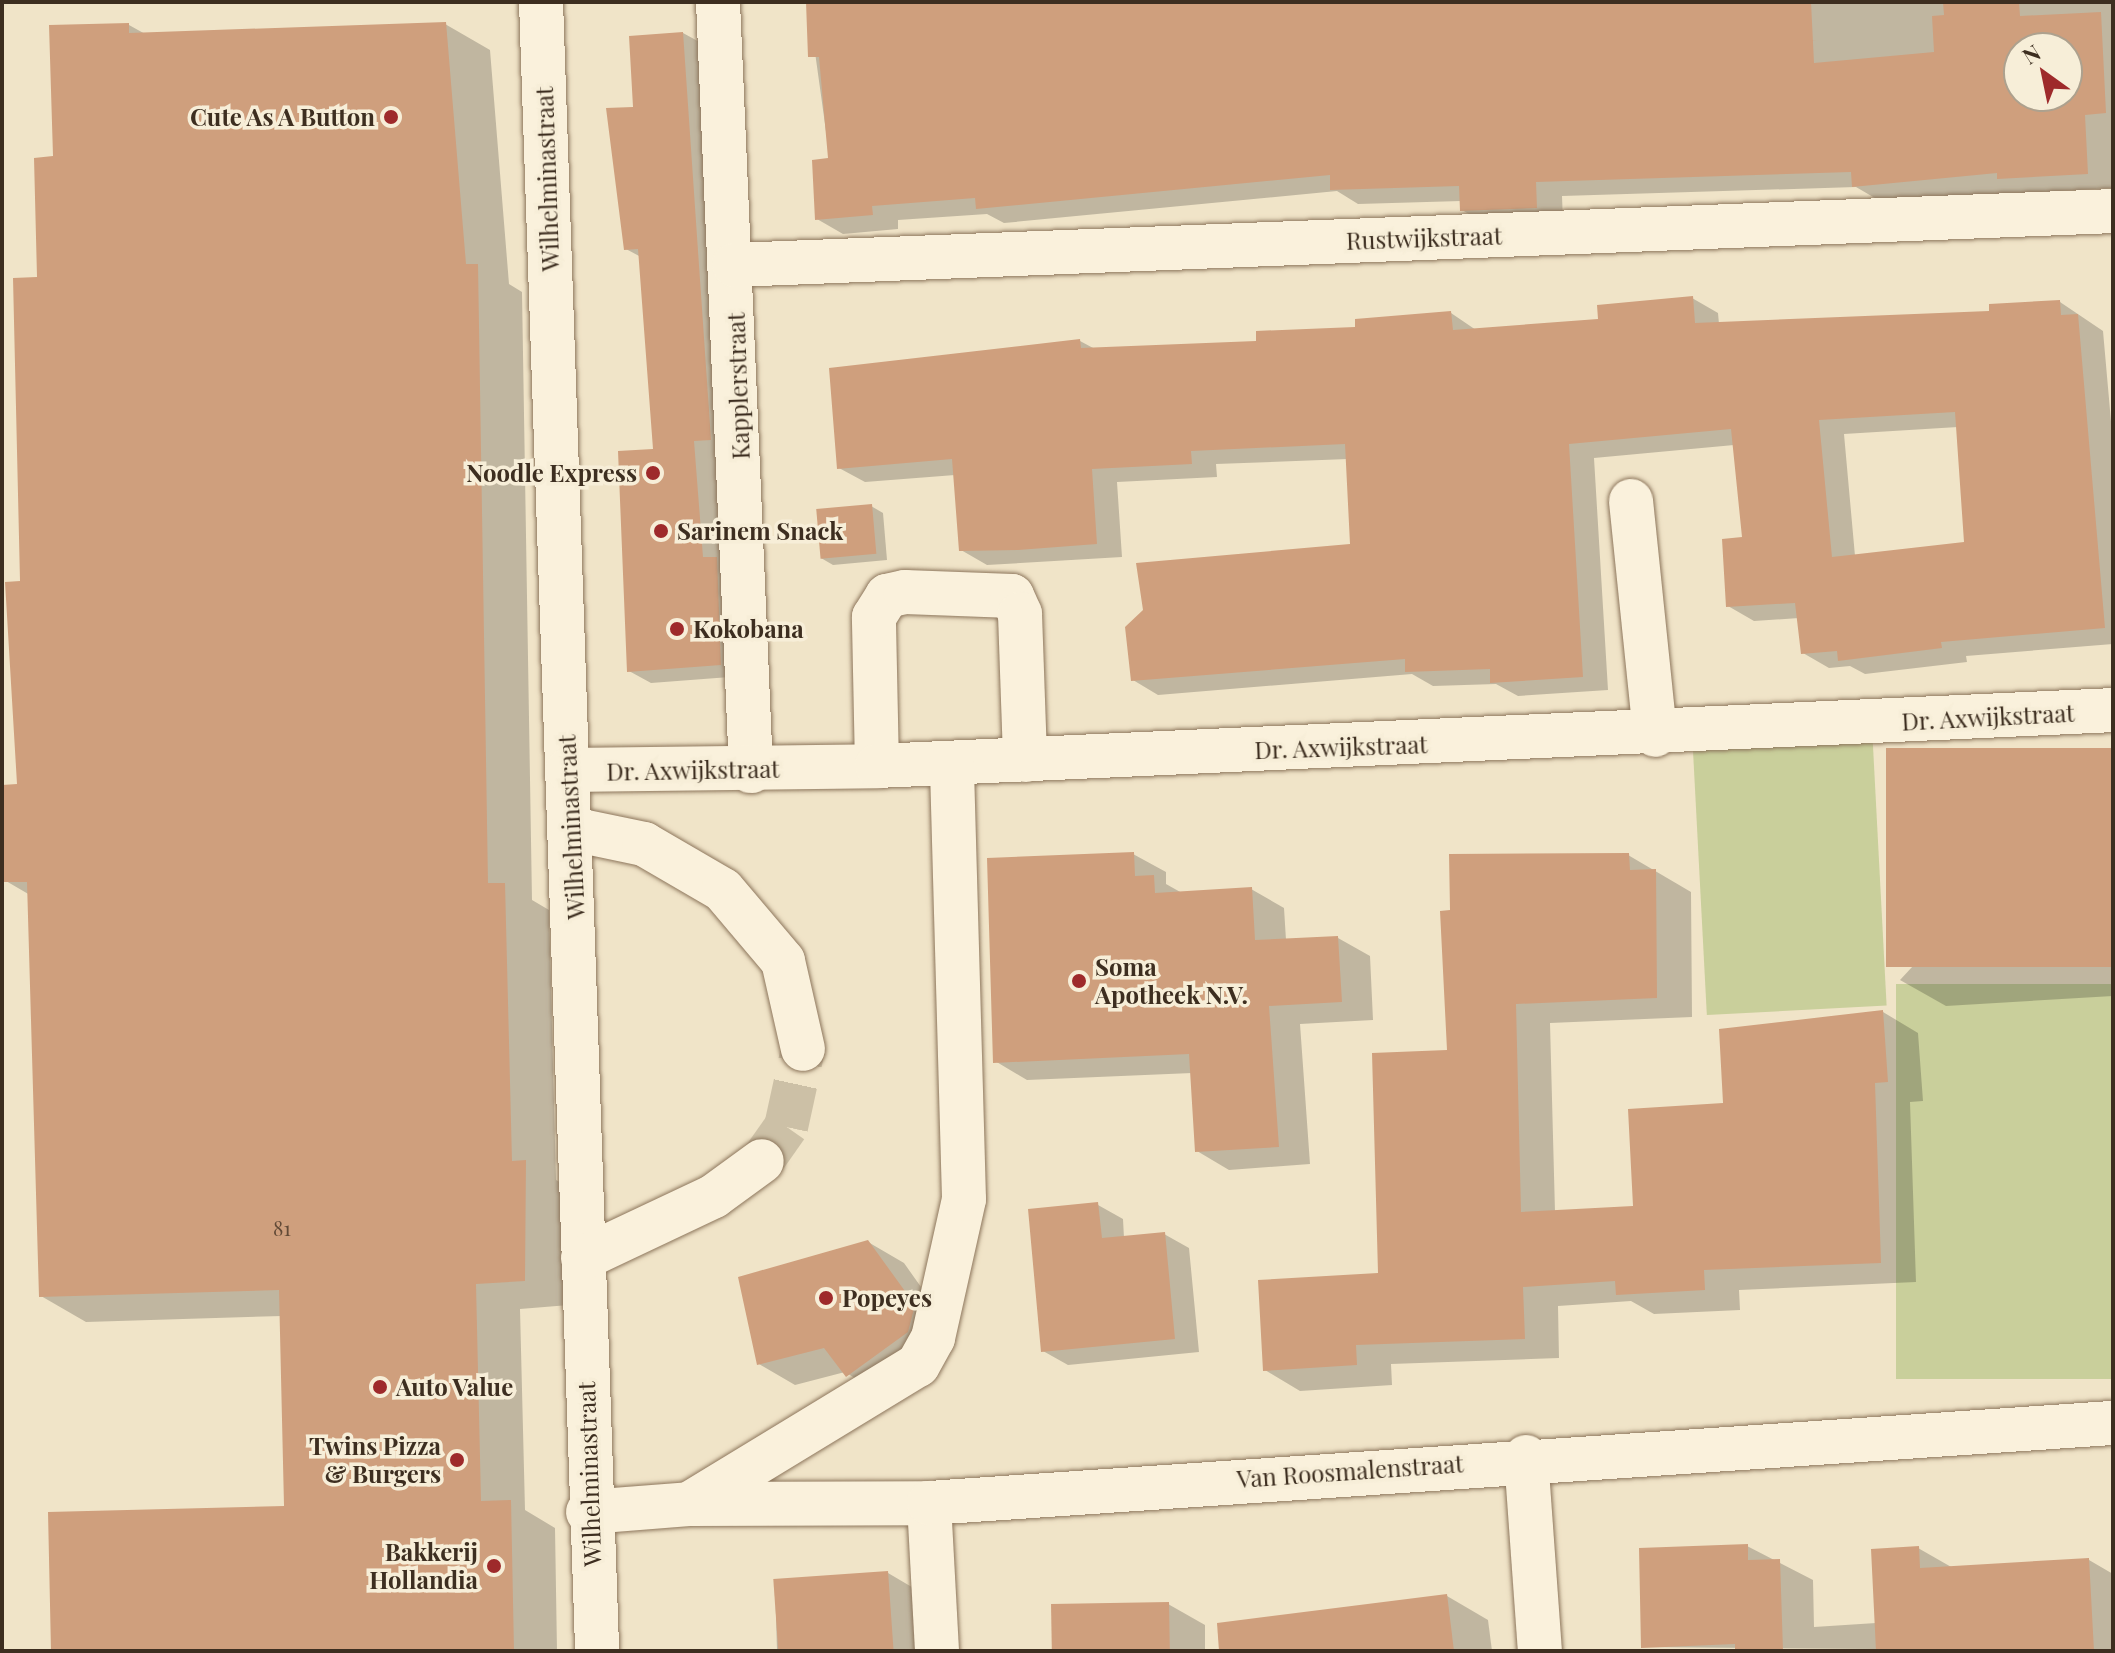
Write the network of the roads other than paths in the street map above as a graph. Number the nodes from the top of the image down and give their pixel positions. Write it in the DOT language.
graph roads {
  1 [pos="541,2"];
  2 [pos="718,2"];
  3 [pos="2113,211"];
  4 [pos="734,265"];
  5 [pos="1631,501"];
  6 [pos="2113,710"];
  7 [pos="1655,735"];
  8 [pos="1025,760"];
  9 [pos="952,763"];
  10 [pos="877,766"];
  11 [pos="568,770"];
  12 [pos="751,771"];
  13 [pos="572,829"];
  14 [pos="803,1049"];
  15 [pos="762,1161"];
  16 [pos="583,1258"];
  17 [pos="2113,1423"];
  18 [pos="1526,1457"];
  19 [pos="929,1503"];
  20 [pos="689,1504"];
  21 [pos="588,1512"];
  22 [pos="597,1651"];
  23 [pos="937,1651"];
  24 [pos="1540,1651"];
  1 -- 11 [label="street, Wilhelminastraat"];
  2 -- 4 [label="street, Kapplerstraat"];
  3 -- 4 [label="street, Rustwijkstraat"];
  4 -- 12 [label="street, Kapplerstraat"];
  5 -- 7 [label="street"];
  6 -- 7 [label="street, Dr. Axwijkstraat"];
  7 -- 8 [label="street, Dr. Axwijkstraat"];
  8 -- 9 [label="street, Dr. Axwijkstraat"];
  8 -- 10 [label="street"];
  9 -- 10 [label="street, Dr. Axwijkstraat"];
  9 -- 20 [label="street"];
  10 -- 12 [label="street, Dr. Axwijkstraat"];
  11 -- 12 [label="street, Dr. Axwijkstraat"];
  11 -- 13 [label="street, Wilhelminastraat"];
  13 -- 14 [label="street"];
  13 -- 16 [label="street, Wilhelminastraat"];
  15 -- 16 [label="street"];
  16 -- 21 [label="street, Wilhelminastraat"];
  17 -- 18 [label="street, Van Roosmalenstraat"];
  18 -- 19 [label="street, Van Roosmalenstraat"];
  18 -- 24 [label="street"];
  19 -- 20 [label="street, Van Roosmalenstraat"];
  19 -- 23 [label="street"];
  20 -- 21 [label="street, Van Roosmalenstraat"];
  21 -- 22 [label="street, Wilhelminastraat"];
}
